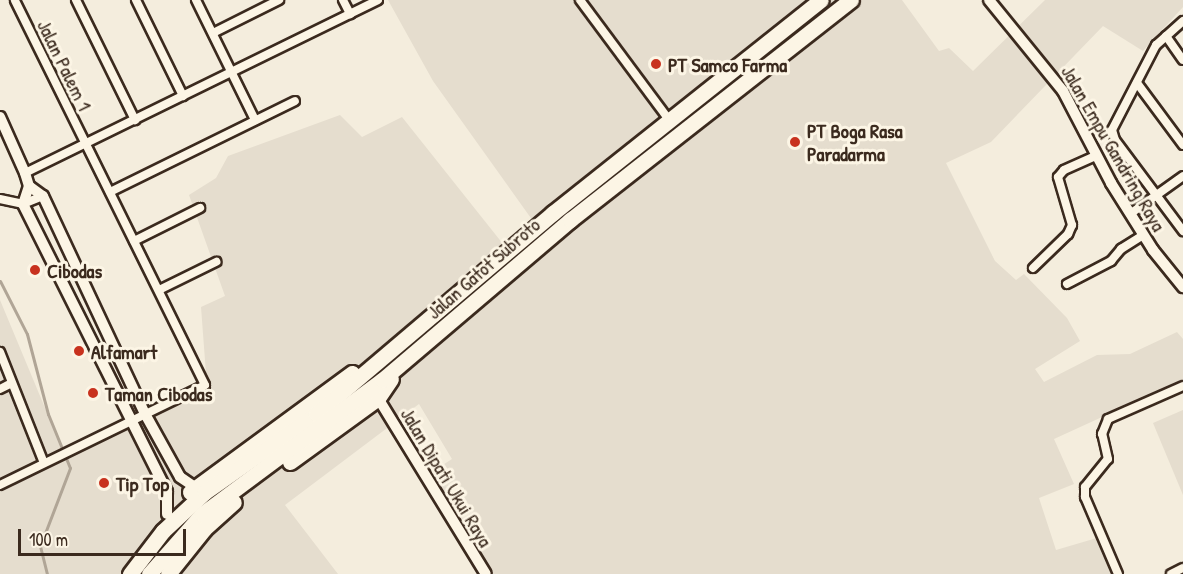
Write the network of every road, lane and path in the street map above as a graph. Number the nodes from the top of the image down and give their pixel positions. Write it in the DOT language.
graph roads {
  1 [pos="15,0"];
  2 [pos="76,0"];
  3 [pos="136,0"];
  4 [pos="196,0"];
  5 [pos="279,0"];
  6 [pos="343,0"];
  7 [pos="378,0"];
  8 [pos="580,0"];
  9 [pos="821,0"];
  10 [pos="851,0"];
  11 [pos="989,0"];
  12 [pos="350,14"];
  13 [pos="1183,21"];
  14 [pos="213,33"];
  15 [pos="1166,36"];
  16 [pos="1183,60"];
  17 [pos="232,73"];
  18 [pos="1137,83"];
  19 [pos="183,96"];
  20 [pos="295,101"];
  21 [pos="0,117"];
  22 [pos="135,120"];
  23 [pos="255,120"];
  24 [pos="669,121"];
  25 [pos="86,144"];
  26 [pos="1183,145"];
  27 [pos="1096,156"];
  28 [pos="25,173"];
  29 [pos="1183,176"];
  30 [pos="28,186"];
  31 [pos="110,192"];
  32 [pos="43,196"];
  33 [pos="1156,196"];
  34 [pos="0,199"];
  35 [pos="23,204"];
  36 [pos="200,208"];
  37 [pos="1130,214"];
  38 [pos="1183,231"];
  39 [pos="1143,235"];
  40 [pos="134,241"];
  41 [pos="216,262"];
  42 [pos="1033,268"];
  43 [pos="1067,284"];
  44 [pos="1183,287"];
  45 [pos="159,290"];
  46 [pos="0,352"];
  47 [pos="388,354"];
  48 [pos="399,366"];
  49 [pos="12,383"];
  50 [pos="1183,386"];
  51 [pos="0,389"];
  52 [pos="378,398"];
  53 [pos="144,412"];
  54 [pos="130,419"];
  55 [pos="320,419"];
  56 [pos="44,463"];
  57 [pos="0,485"];
  58 [pos="195,487"];
  59 [pos="167,514"];
  60 [pos="1183,568"];
  61 [pos="120,574"];
  62 [pos="130,574"];
  63 [pos="149,574"];
  64 [pos="168,574"];
  65 [pos="486,574"];
  66 [pos="1118,574"];
  67 [pos="1171,574"];
  1 -- 25 [label="street, Jalan Palem 1"];
  2 -- 22 [label="street"];
  3 -- 19 [label="street"];
  4 -- 14 [label="street"];
  5 -- 14 [label="street"];
  6 -- 12 [label="street"];
  7 -- 12 [label="street"];
  8 -- 24 [label="street"];
  9 -- 24 [label="highway, Jalan Gatot Subroto"];
  10 -- 48 [label="highway, Jalan Gatot Subroto"];
  11 -- 27 [label="street, Jalan Empu Gandring Raya"];
  12 -- 17 [label="street"];
  13 -- 15 [label="street"];
  14 -- 17 [label="street"];
  15 -- 16 [label="street"];
  15 -- 18 [label="street"];
  17 -- 19 [label="street"];
  17 -- 23 [label="street"];
  18 -- 26 [label="street"];
  18 -- 33 [label="street"];
  19 -- 22 [label="street"];
  20 -- 23 [label="street"];
  21 -- 28 [label="street"];
  22 -- 25 [label="street"];
  23 -- 31 [label="street"];
  24 -- 47 [label="highway, Jalan Gatot Subroto"];
  25 -- 28 [label="street"];
  25 -- 31 [label="street, Jalan Palem 1"];
  27 -- 37 [label="street, Jalan Empu Gandring Raya"];
  27 -- 42 [label="street"];
  28 -- 30 [label="street"];
  29 -- 33 [label="street"];
  30 -- 32 [label="street"];
  30 -- 35 [label="street"];
  31 -- 40 [label="street, Jalan Palem 1"];
  32 -- 35 [label="street"];
  32 -- 53 [label="street"];
  33 -- 37 [label="street"];
  33 -- 38 [label="street"];
  34 -- 35 [label="street"];
  35 -- 54 [label="street"];
  36 -- 40 [label="street"];
  37 -- 39 [label="street, Jalan Empu Gandring Raya"];
  39 -- 43 [label="street"];
  39 -- 44 [label="street, Jalan Empu Gandring Raya"];
  40 -- 45 [label="street, Jalan Palem 1"];
  41 -- 45 [label="street"];
  45 -- 53 [label="street, Jalan Palem 1"];
  46 -- 49 [label="street"];
  47 -- 55 [label="highway, Jalan Gatot Subroto"];
  47 -- 58 [label="highway"];
  48 -- 52 [label="highway"];
  48 -- 55 [label="highway, Jalan Gatot Subroto"];
  49 -- 51 [label="street"];
  49 -- 56 [label="street"];
  50 -- 66 [label="street"];
  52 -- 64 [label="highway"];
  52 -- 65 [label="street, Jalan Dipati Ukui Raya"];
  53 -- 54 [label="street"];
  53 -- 58 [label="street"];
  54 -- 56 [label="street"];
  54 -- 59 [label="street"];
  55 -- 62 [label="highway, Jalan Gatot Subroto"];
  55 -- 63 [label="highway, Jalan Gatot Subroto"];
  56 -- 57 [label="street"];
  58 -- 59 [label="highway"];
  59 -- 61 [label="highway"];
  60 -- 67 [label="street"];
}
